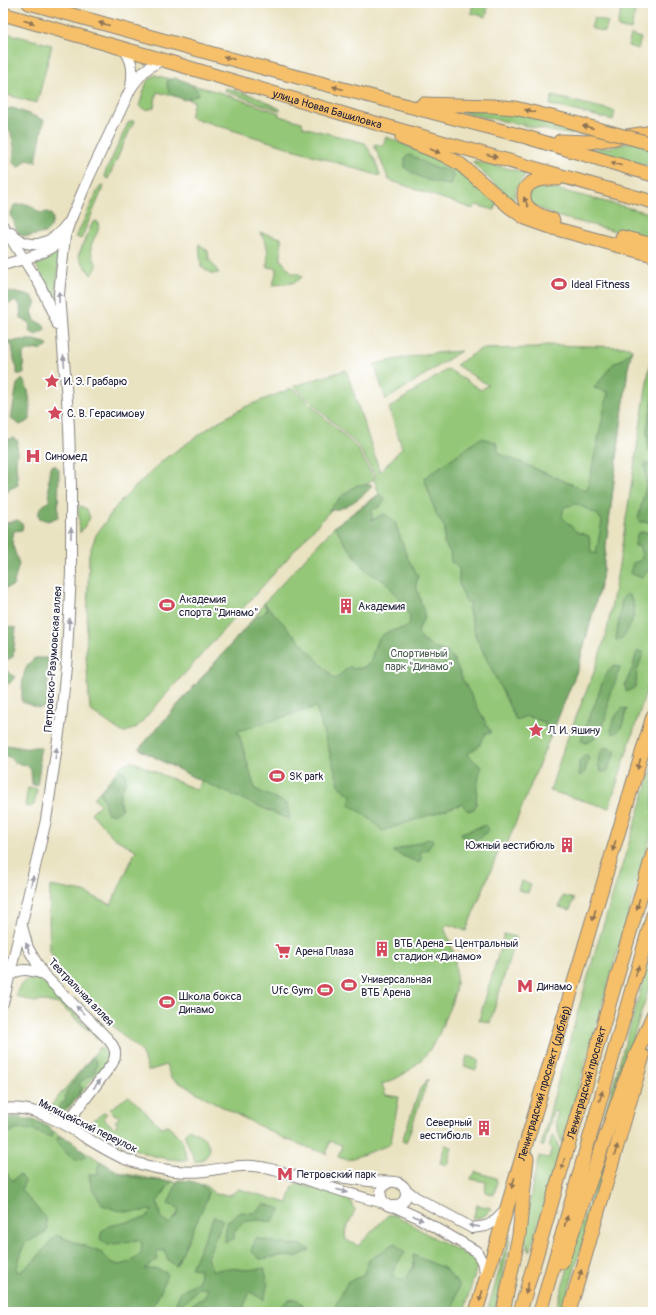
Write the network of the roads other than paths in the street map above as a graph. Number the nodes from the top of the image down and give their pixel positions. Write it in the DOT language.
graph roads {
  1 [pos="29,3"];
  2 [pos="3,14"];
  3 [pos="123,48"];
  4 [pos="163,60"];
  5 [pos="131,88"];
  6 [pos="376,98"];
  7 [pos="347,115"];
  8 [pos="653,132"];
  9 [pos="526,136"];
  10 [pos="653,144"];
  11 [pos="653,175"];
  12 [pos="582,182"];
  13 [pos="653,202"];
  14 [pos="70,221"];
  15 [pos="3,224"];
  16 [pos="65,236"];
  17 [pos="653,245"];
  18 [pos="653,255"];
  19 [pos="24,258"];
  20 [pos="3,265"];
  21 [pos="62,336"];
  22 [pos="653,716"];
  23 [pos="653,853"];
  24 [pos="653,915"];
  25 [pos="22,918"];
  26 [pos="43,974"];
  27 [pos="8,978"];
  28 [pos="3,1002"];
  29 [pos="653,1015"];
  30 [pos="653,1022"];
  31 [pos="3,1109"];
  32 [pos="72,1114"];
  33 [pos="53,1119"];
  34 [pos="531,1127"];
  35 [pos="71,1128"];
  36 [pos="305,1179"];
  37 [pos="390,1182"];
  38 [pos="405,1189"];
  39 [pos="389,1205"];
  40 [pos="506,1209"];
  41 [pos="486,1279"];
  42 [pos="476,1312"];
  43 [pos="503,1312"];
  44 [pos="520,1312"];
  45 [pos="541,1312"];
  46 [pos="569,1312"];
  6 -- 1 [label="main road, улица Новая Башиловка, one-way"];
  2 -- 3 [label="main road, улица Новая Башиловка, one-way"];
  3 -- 4 [label="main road, улица Новая Башиловка"];
  3 -- 5 [label="street, Петровско-Разумовская аллея"];
  4 -- 5 [label="street, Петровско-Разумовская аллея"];
  4 -- 7 [label="main road, улица Новая Башиловка"];
  5 -- 14 [label="street, Петровско-Разумовская аллея"];
  6 -- 9 [label="main road, улица Новая Башиловка"];
  10 -- 6 [label="main road, one-way, bridge"];
  7 -- 12 [label="main road, улица Новая Башиловка, one-way"];
  7 -- 18 [label="main road, one-way"];
  8 -- 9 [label="main road"];
  11 -- 9 [label="main road, улица Новая Башиловка, one-way"];
  12 -- 13 [label="main road, улица Новая Башиловка"];
  17 -- 12 [label="main road, one-way"];
  14 -- 15 [label="street, Петровско-Разумовская аллея"];
  14 -- 16 [label="street, Петровско-Разумовская аллея"];
  15 -- 19 [label="street, Петровско-Разумовская аллея"];
  16 -- 19 [label="street"];
  21 -- 16 [label="street, Петровско-Разумовская аллея, one-way"];
  19 -- 20 [label="street"];
  19 -- 21 [label="street, Петровско-Разумовская аллея"];
  25 -- 21 [label="street, Петровско-Разумовская аллея, one-way"];
  22 -- 34 [label="main road, Ленинградский проспект (дублёр), one-way"];
  23 -- 44 [label="main road, Ленинградский проспект, one-way"];
  45 -- 24 [label="main road, Ленинградский проспект, one-way"];
  26 -- 25 [label="street, Театральная аллея, one-way"];
  25 -- 27 [label="street, Петровско-Разумовская аллея"];
  26 -- 27 [label="street"];
  32 -- 26 [label="street, Театральная аллея, one-way"];
  27 -- 28 [label="street, Петровско-Разумовская аллея"];
  29 -- 45 [label="main road"];
  46 -- 30 [label="main road, one-way"];
  31 -- 33 [label="street, Милицейский переулок"];
  32 -- 33 [label="street"];
  32 -- 35 [label="street"];
  33 -- 35 [label="street, Милицейский переулок"];
  34 -- 40 [label="main road, Ленинградский проспект (дублёр), one-way"];
  34 -- 43 [label="main road"];
  35 -- 36 [label="street, Милицейский переулок"];
  36 -- 37 [label="street, Милицейский переулок"];
  36 -- 39 [label="street, Милицейский переулок, one-way"];
  37 -- 38 [label="street"];
  37 -- 39 [label="street"];
  38 -- 39 [label="street"];
  40 -- 38 [label="street, one-way"];
  39 -- 41 [label="street, one-way"];
  40 -- 41 [label="main road, Ленинградский проспект (дублёр)"];
  41 -- 42 [label="main road, Ленинградский проспект (дублёр), one-way"];
}
